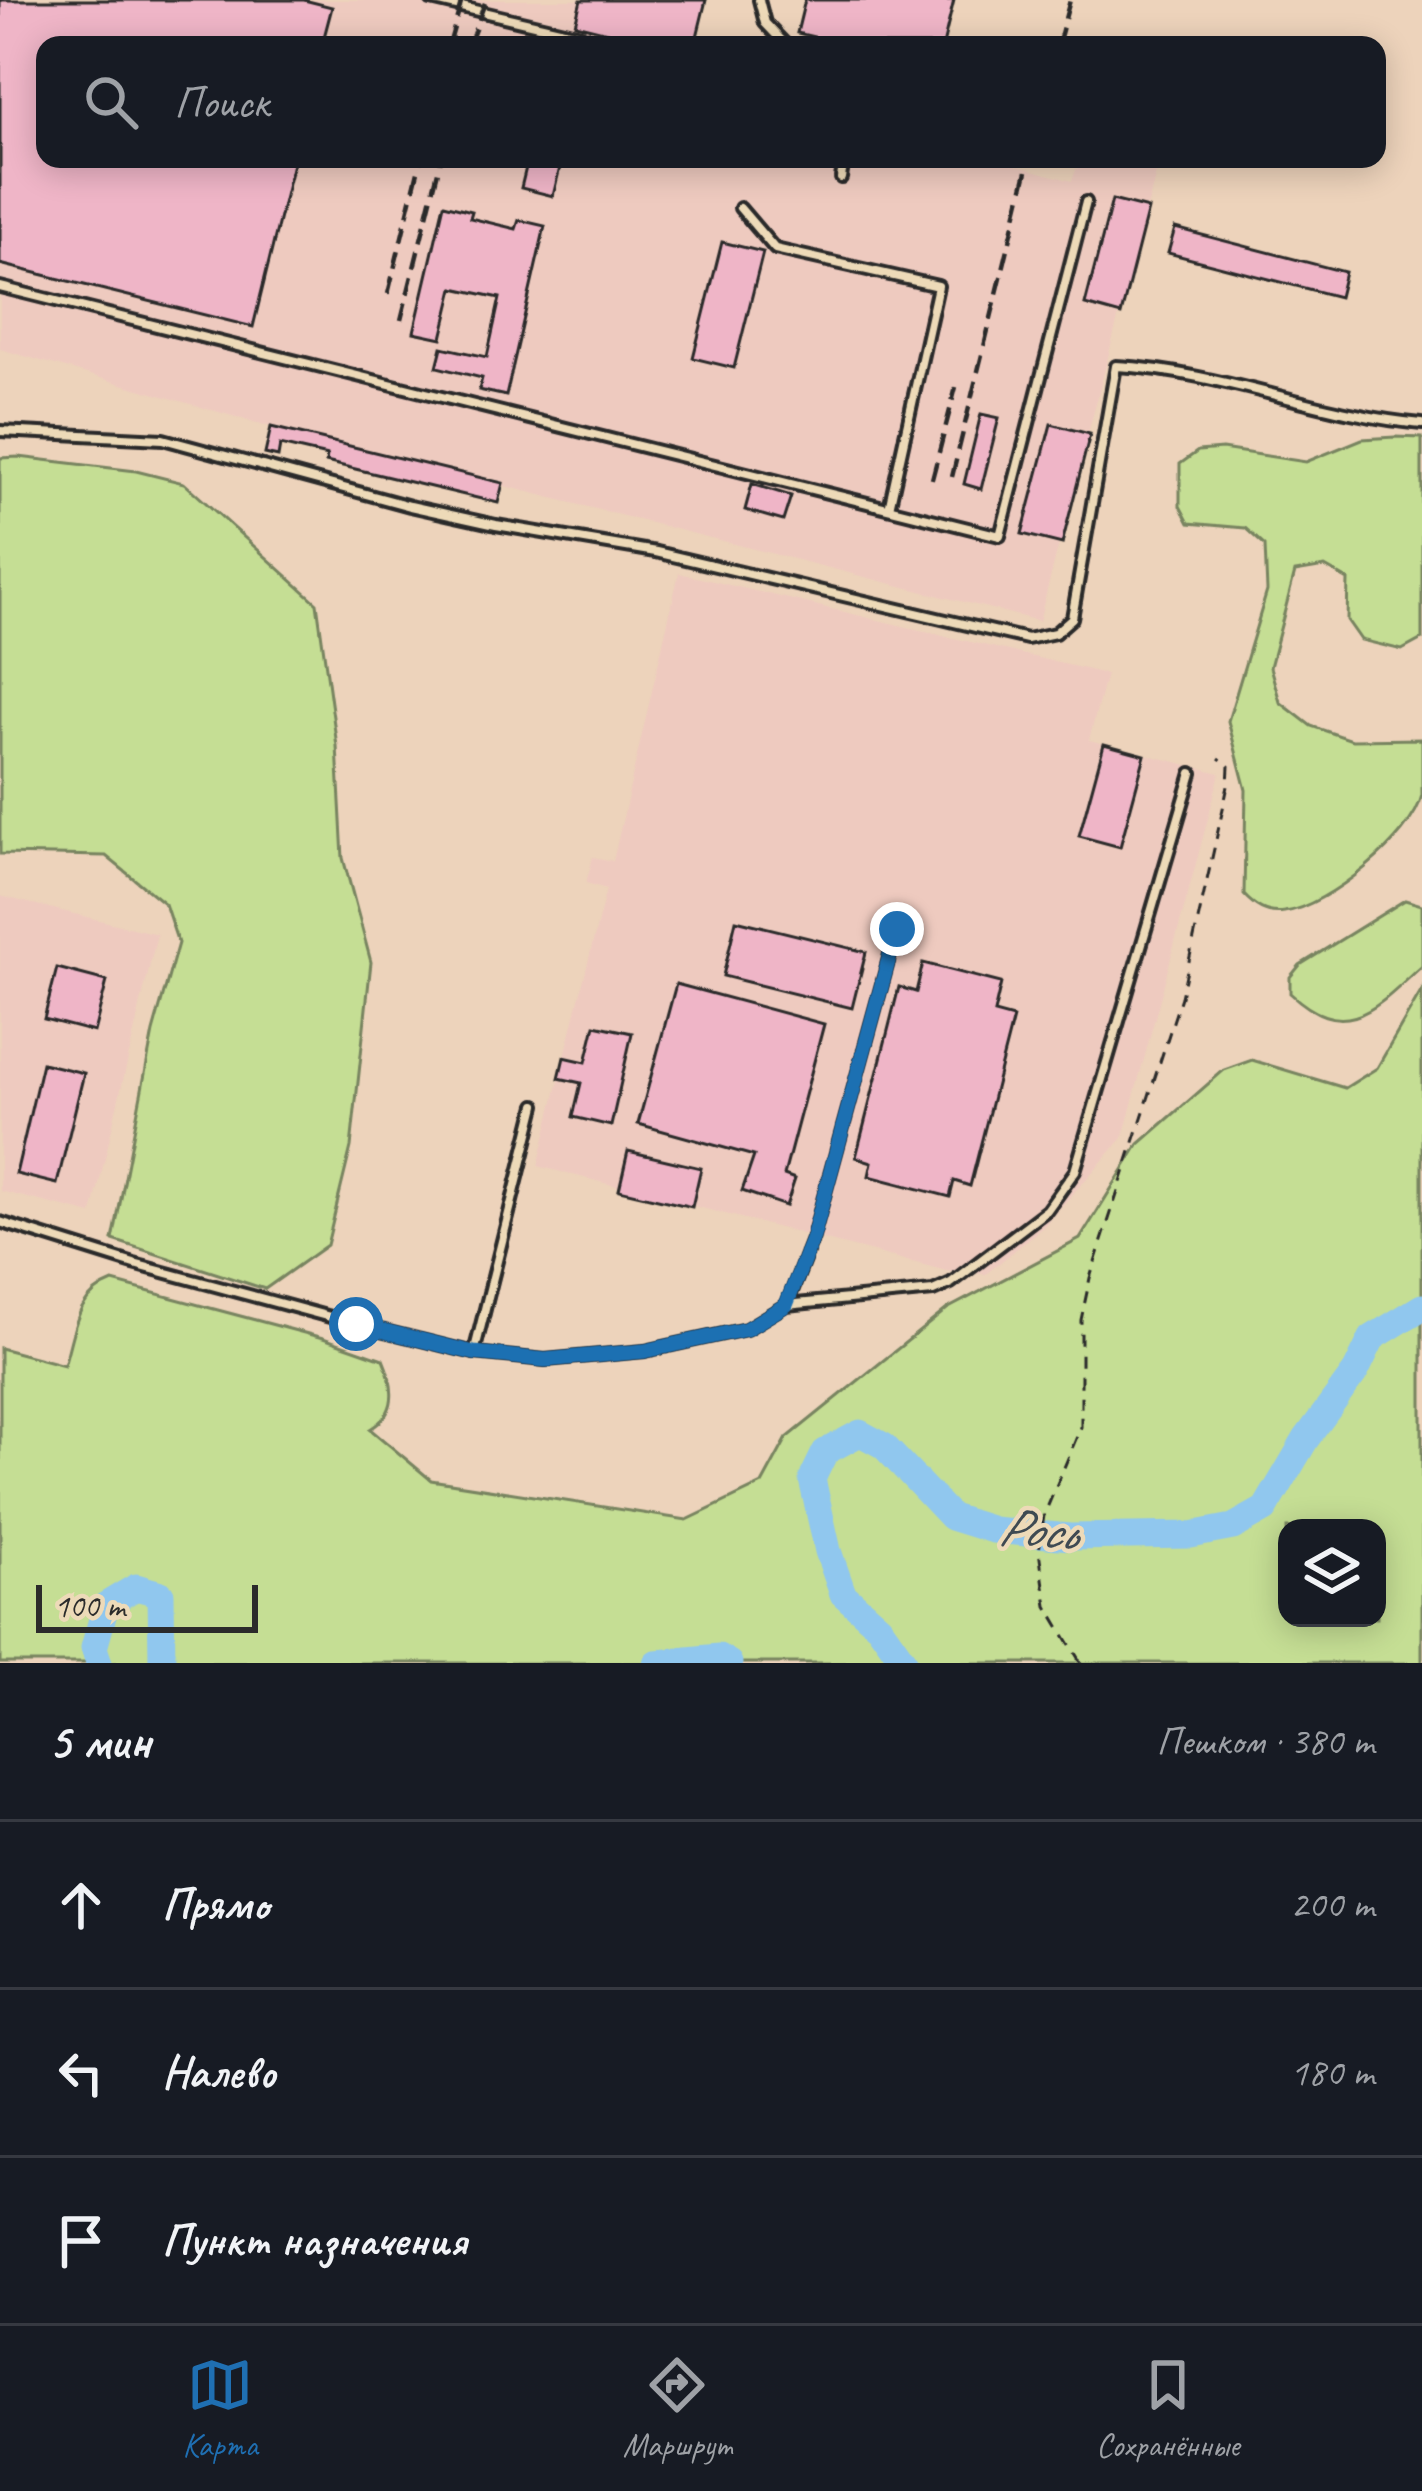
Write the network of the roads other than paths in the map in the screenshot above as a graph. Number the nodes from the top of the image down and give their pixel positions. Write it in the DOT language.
graph roads {
  1 [pos="430,0"];
  2 [pos="758,0"];
  3 [pos="580,35"];
  4 [pos="777,36"];
  5 [pos="843,168"];
  6 [pos="841,178"];
  7 [pos="1086,202"];
  8 [pos="740,208"];
  9 [pos="0,286"];
  10 [pos="1422,424"];
  11 [pos="0,431"];
  12 [pos="889,508"];
  13 [pos="1192,773"];
  14 [pos="897,929"];
  15 [pos="536,1105"];
  16 [pos="0,1222"];
  17 [pos="786,1305"];
  18 [pos="474,1353"];
  1 -- 3 [label="lane"];
  2 -- 4 [label="lane"];
  5 -- 6 [label="lane"];
  7 -- 12 [label="lane"];
  8 -- 12 [label="lane"];
  9 -- 12 [label="lane"];
  10 -- 11 [label="lane"];
  13 -- 17 [label="lane"];
  14 -- 17 [label="lane"];
  15 -- 18 [label="lane"];
  16 -- 18 [label="lane"];
  17 -- 18 [label="lane"];
}
